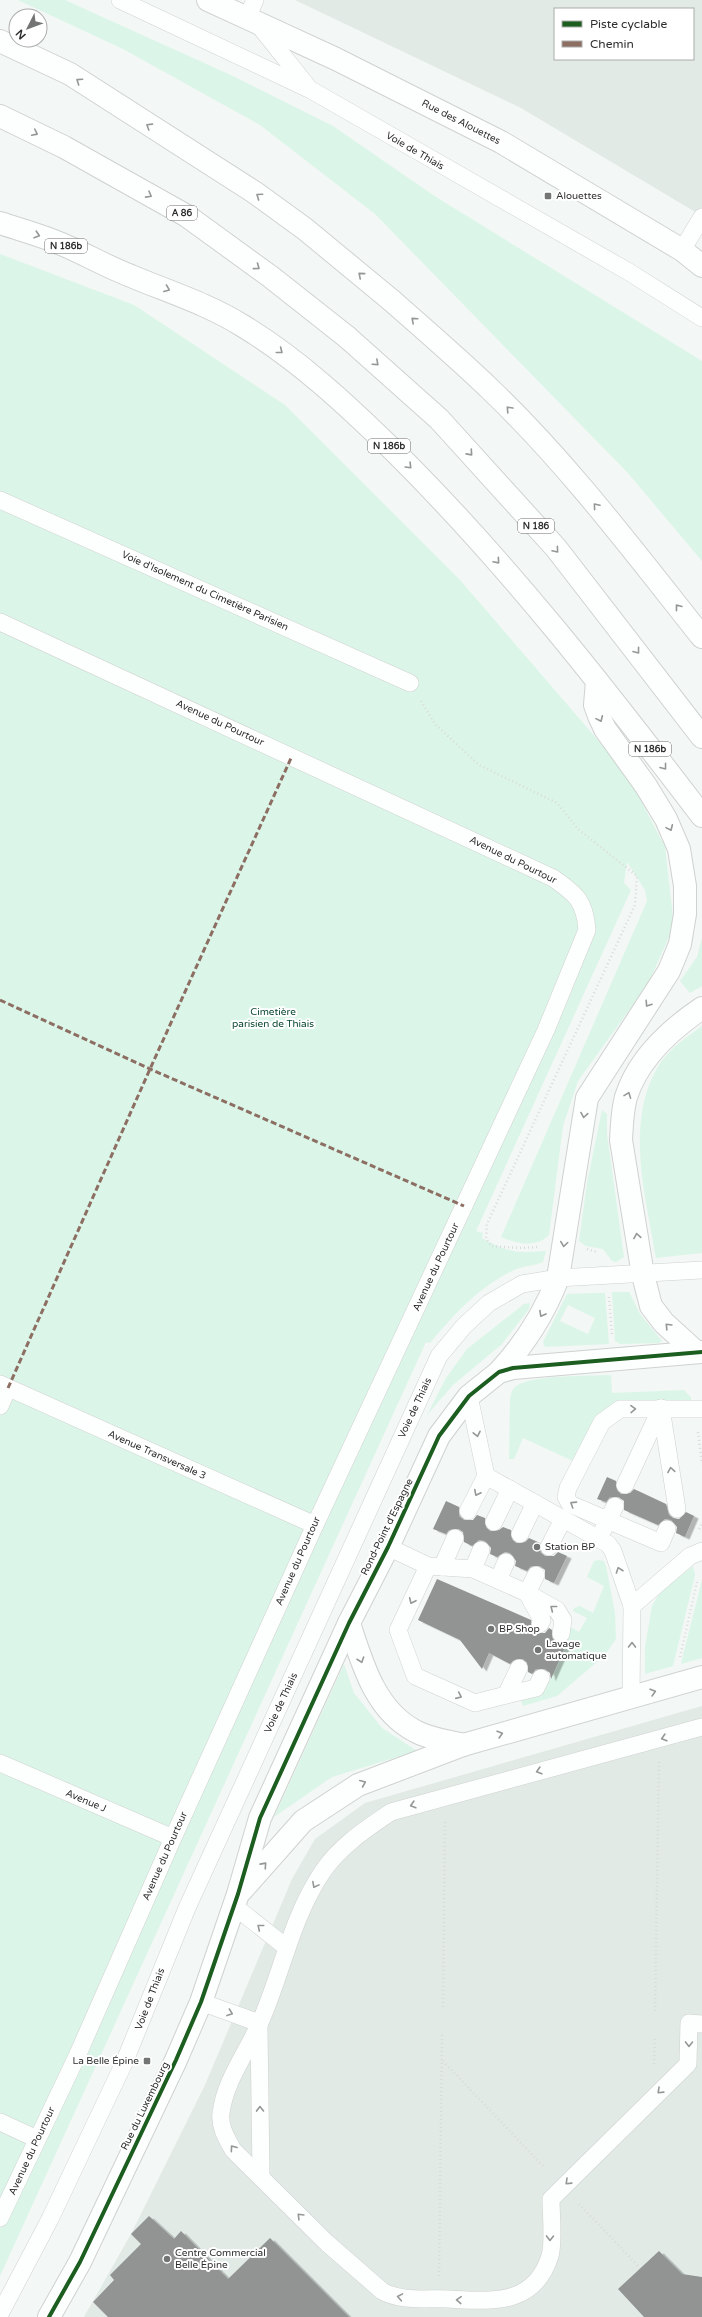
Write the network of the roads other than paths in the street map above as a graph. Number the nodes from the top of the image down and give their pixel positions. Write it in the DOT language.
graph roads {
  1 [pos="120,0"];
  2 [pos="208,0"];
  3 [pos="253,13"];
  4 [pos="0,41"];
  5 [pos="311,90"];
  6 [pos="0,116"];
  7 [pos="702,216"];
  8 [pos="0,223"];
  9 [pos="682,250"];
  10 [pos="702,266"];
  11 [pos="702,318"];
  12 [pos="347,337"];
  13 [pos="0,500"];
  14 [pos="0,622"];
  15 [pos="702,637"];
  16 [pos="597,681"];
  17 [pos="410,683"];
  18 [pos="702,737"];
  19 [pos="702,816"];
  20 [pos="702,1008"];
  21 [pos="702,1270"];
  22 [pos="643,1275"];
  23 [pos="558,1278"];
  24 [pos="699,1352"];
  25 [pos="499,1372"];
  26 [pos="4,1386"];
  27 [pos="469,1396"];
  28 [pos="0,1406"];
  29 [pos="662,1408"];
  30 [pos="702,1409"];
  31 [pos="486,1476"];
  32 [pos="625,1485"];
  33 [pos="510,1489"];
  34 [pos="535,1503"];
  35 [pos="677,1508"];
  36 [pos="468,1511"];
  37 [pos="612,1514"];
  38 [pos="563,1519"];
  39 [pos="494,1522"];
  40 [pos="315,1525"];
  41 [pos="667,1530"];
  42 [pos="520,1534"];
  43 [pos="455,1538"];
  44 [pos="599,1539"];
  45 [pos="388,1546"];
  46 [pos="549,1547"];
  47 [pos="481,1550"];
  48 [pos="702,1551"];
  49 [pos="506,1562"];
  50 [pos="435,1566"];
  51 [pos="473,1569"];
  52 [pos="536,1575"];
  53 [pos="498,1580"];
  54 [pos="527,1593"];
  55 [pos="632,1606"];
  56 [pos="349,1623"];
  57 [pos="540,1624"];
  58 [pos="561,1634"];
  59 [pos="519,1668"];
  60 [pos="702,1677"];
  61 [pos="541,1678"];
  62 [pos="506,1695"];
  63 [pos="631,1698"];
  64 [pos="702,1727"];
  65 [pos="463,1745"];
  66 [pos="0,1763"];
  67 [pos="173,1838"];
  68 [pos="236,1900"];
  69 [pos="286,1947"];
  70 [pos="200,2002"];
  71 [pos="259,2024"];
  72 [pos="696,2024"];
  73 [pos="0,2122"];
  74 [pos="37,2139"];
  75 [pos="261,2176"];
  76 [pos="0,2218"];
  77 [pos="0,2314"];
  78 [pos="50,2317"];
  1 -- 5 [label="lane, Voie de Thiais"];
  2 -- 3 [label="main road, Rue des Alouettes"];
  3 -- 5 [label="lane"];
  3 -- 9 [label="main road, Rue des Alouettes"];
  15 -- 4 [label="main road, one-way"];
  5 -- 11 [label="lane, Voie de Thiais"];
  6 -- 12 [label="main road, A 86, one-way"];
  7 -- 9 [label="lane"];
  8 -- 16 [label="main road, N 186b, one-way"];
  9 -- 10 [label="main road, Rue des Alouettes"];
  12 -- 18 [label="main road, N 186, one-way"];
  13 -- 17 [label="lane, Voie d'Isolement du Cimetière Parisien"];
  14 -- 40 [label="lane, Avenue du Pourtour"];
  16 -- 19 [label="main road, N 186b, one-way"];
  16 -- 23 [label="main road, one-way"];
  22 -- 20 [label="main road, one-way"];
  21 -- 22 [label="lane, Voie de Thiais"];
  22 -- 23 [label="lane, Voie de Thiais"];
  24 -- 22 [label="main road, one-way"];
  23 -- 25 [label="main road, one-way"];
  23 -- 77 [label="lane, Voie de Thiais"];
  24 -- 25 [label="main road, Rond-Point d'Espagne"];
  25 -- 27 [label="main road, Rond-Point d'Espagne"];
  26 -- 28 [label="lane"];
  26 -- 40 [label="lane, Avenue Transversale 3"];
  27 -- 31 [label="lane, one-way"];
  27 -- 45 [label="main road, Rond-Point d'Espagne"];
  29 -- 30 [label="lane"];
  29 -- 32 [label="lane"];
  35 -- 29 [label="lane, one-way"];
  37 -- 29 [label="lane, one-way"];
  31 -- 33 [label="lane"];
  31 -- 36 [label="lane, one-way"];
  33 -- 34 [label="lane"];
  33 -- 39 [label="lane"];
  34 -- 38 [label="lane"];
  34 -- 42 [label="lane"];
  37 -- 41 [label="lane"];
  37 -- 44 [label="lane"];
  38 -- 44 [label="lane"];
  38 -- 46 [label="lane"];
  40 -- 67 [label="lane, Avenue du Pourtour"];
  43 -- 50 [label="lane"];
  55 -- 44 [label="lane, one-way"];
  45 -- 50 [label="lane"];
  45 -- 56 [label="main road, Rond-Point d'Espagne"];
  47 -- 51 [label="lane"];
  48 -- 55 [label="lane"];
  49 -- 53 [label="lane"];
  50 -- 51 [label="lane"];
  50 -- 62 [label="lane, one-way"];
  51 -- 53 [label="lane"];
  52 -- 54 [label="lane"];
  53 -- 54 [label="lane"];
  54 -- 57 [label="lane"];
  58 -- 54 [label="lane, one-way"];
  63 -- 55 [label="lane, one-way"];
  56 -- 65 [label="main road, one-way"];
  56 -- 68 [label="main road, Rond-Point d'Espagne"];
  59 -- 62 [label="lane"];
  63 -- 60 [label="main road, one-way"];
  61 -- 62 [label="lane"];
  65 -- 63 [label="main road, one-way"];
  64 -- 69 [label="lane, one-way"];
  68 -- 65 [label="main road, one-way"];
  66 -- 67 [label="lane, Avenue J"];
  67 -- 74 [label="lane, Avenue du Pourtour"];
  69 -- 68 [label="lane, one-way"];
  68 -- 70 [label="main road, Rue du Luxembourg"];
  69 -- 71 [label="lane"];
  70 -- 71 [label="lane, one-way"];
  70 -- 78 [label="main road, Rue du Luxembourg"];
  75 -- 71 [label="lane, one-way"];
  75 -- 71 [label="lane, one-way"];
  72 -- 75 [label="lane, one-way"];
  73 -- 74 [label="lane"];
  74 -- 76 [label="lane, Avenue du Pourtour"];
}
